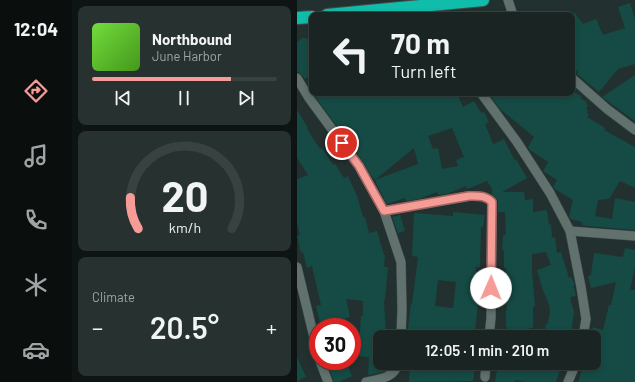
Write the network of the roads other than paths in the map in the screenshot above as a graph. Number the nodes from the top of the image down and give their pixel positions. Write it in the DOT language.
graph roads {
  1 [pos="483,0"];
  2 [pos="508,0"];
  3 [pos="412,11"];
  4 [pos="391,12"];
  5 [pos="512,12"];
  6 [pos="309,17"];
  7 [pos="297,18"];
  8 [pos="297,78"];
  9 [pos="575,81"];
  10 [pos="483,96"];
  11 [pos="635,130"];
  12 [pos="384,211"];
  13 [pos="570,231"];
  14 [pos="635,236"];
  15 [pos="297,267"];
  16 [pos="309,318"];
  17 [pos="401,330"];
  18 [pos="490,330"];
  19 [pos="584,330"];
  20 [pos="323,370"];
  21 [pos="394,370"];
  22 [pos="486,370"];
  23 [pos="574,370"];
  24 [pos="485,377"];
  25 [pos="328,382"];
  26 [pos="366,382"];
  27 [pos="568,382"];
  1 -- 3 [label="highway"];
  2 -- 5 [label="street"];
  3 -- 4 [label="highway"];
  6 -- 7 [label="highway"];
  8 -- 12 [label="street"];
  9 -- 11 [label="street"];
  10 -- 13 [label="street"];
  12 -- 17 [label="street"];
  12 -- 18 [label="street"];
  13 -- 14 [label="street"];
  13 -- 19 [label="street"];
  15 -- 16 [label="street"];
  20 -- 25 [label="street"];
  21 -- 26 [label="street"];
  22 -- 24 [label="street"];
  23 -- 27 [label="street"];
}
